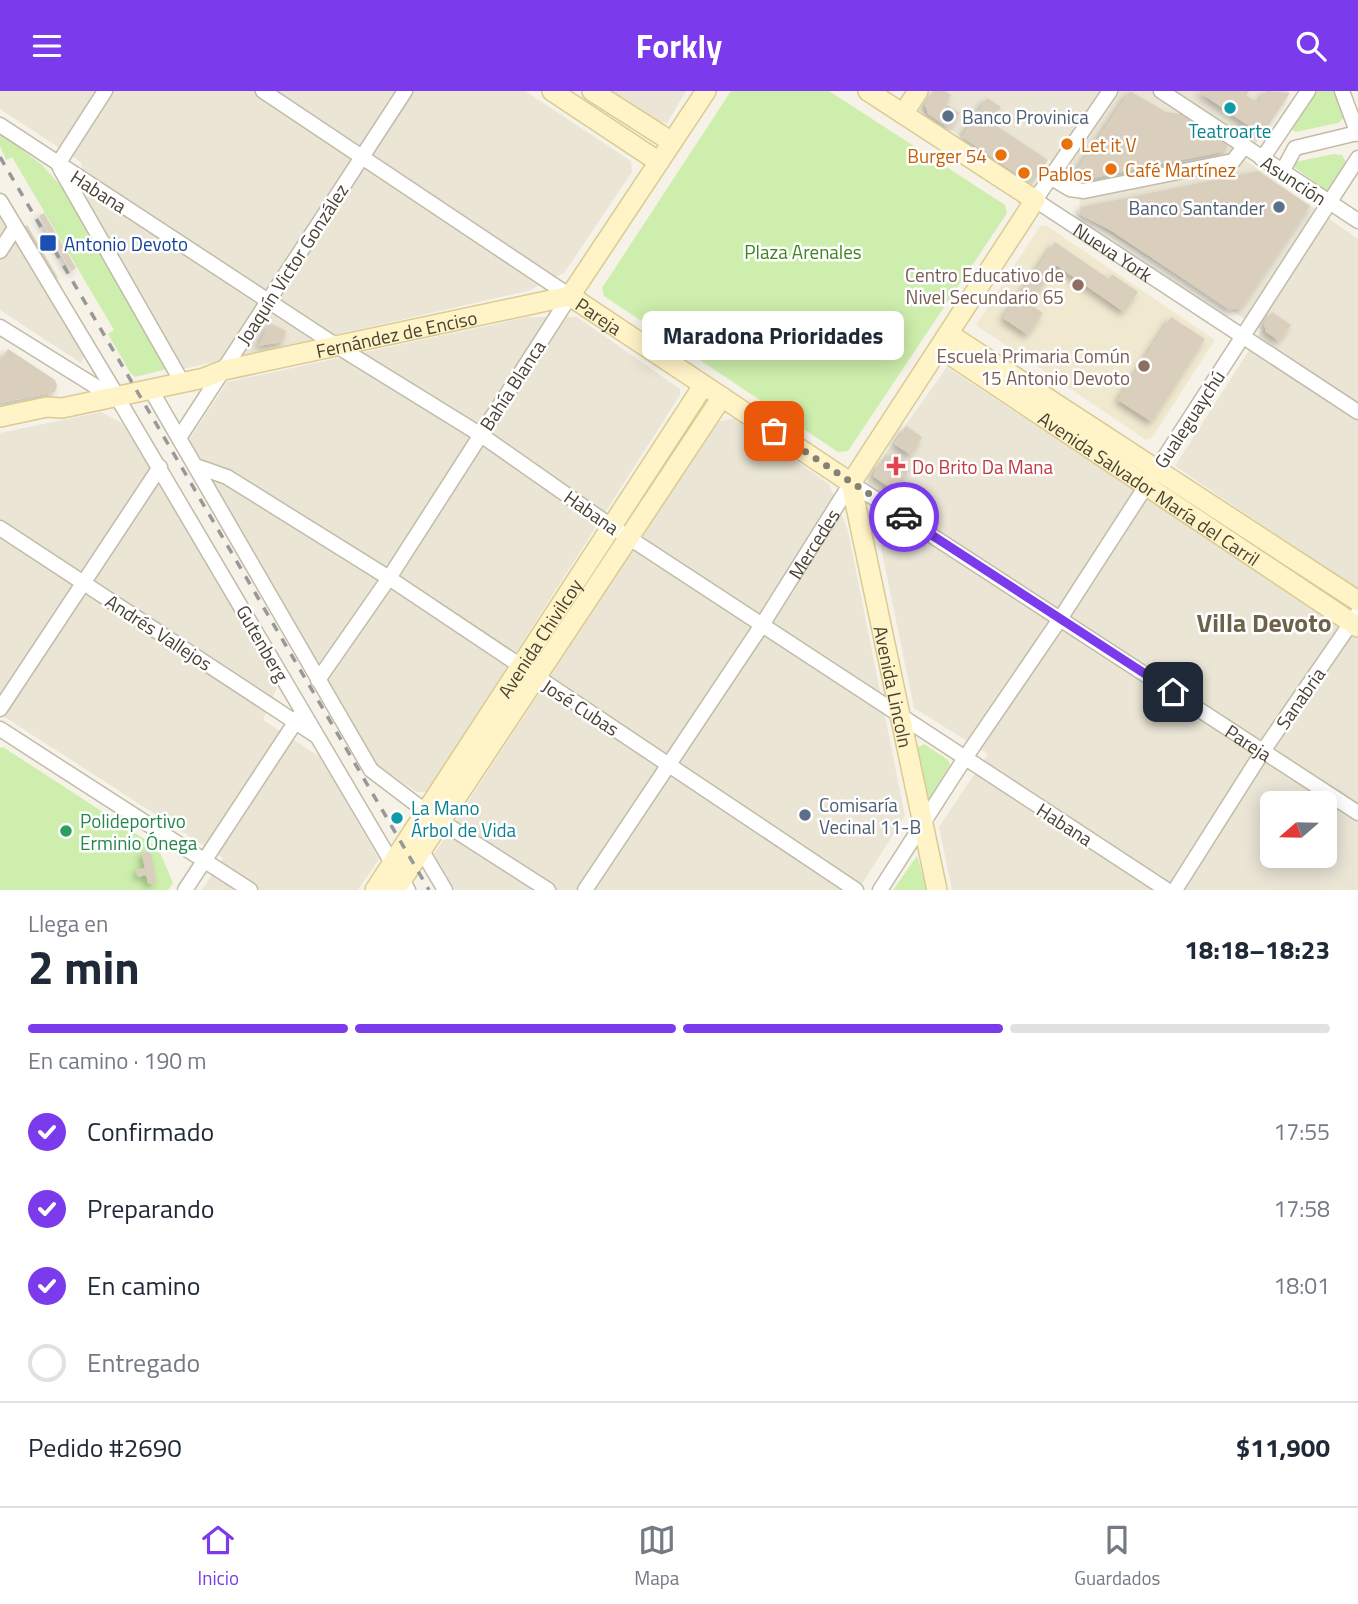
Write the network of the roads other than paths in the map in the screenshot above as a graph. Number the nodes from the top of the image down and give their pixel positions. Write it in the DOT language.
graph roads {
  1 [pos="105,91"];
  2 [pos="263,91"];
  3 [pos="405,91"];
  4 [pos="552,91"];
  5 [pos="592,91"];
  6 [pos="706,91"];
  7 [pos="868,91"];
  8 [pos="918,91"];
  9 [pos="1110,91"];
  10 [pos="1161,91"];
  11 [pos="1308,91"];
  12 [pos="1342,91"];
  13 [pos="897,103"];
  14 [pos="0,125"];
  15 [pos="1358,133"];
  16 [pos="672,142"];
  17 [pos="1244,147"];
  18 [pos="362,156"];
  19 [pos="1358,158"];
  20 [pos="1262,159"];
  21 [pos="659,162"];
  22 [pos="58,164"];
  23 [pos="1282,171"];
  24 [pos="1050,177"];
  25 [pos="1035,200"];
  26 [pos="0,201"];
  27 [pos="1329,202"];
  28 [pos="1358,221"];
  29 [pos="15,228"];
  30 [pos="0,251"];
  31 [pos="570,296"];
  32 [pos="269,301"];
  33 [pos="0,327"];
  34 [pos="1243,336"];
  35 [pos="944,341"];
  36 [pos="337,346"];
  37 [pos="224,370"];
  38 [pos="178,376"];
  39 [pos="703,386"];
  40 [pos="151,390"];
  41 [pos="111,392"];
  42 [pos="722,397"];
  43 [pos="1358,412"];
  44 [pos="0,417"];
  45 [pos="481,435"];
  46 [pos="179,438"];
  47 [pos="196,466"];
  48 [pos="160,467"];
  49 [pos="1151,477"];
  50 [pos="851,483"];
  51 [pos="611,526"];
  52 [pos="0,528"];
  53 [pos="630,538"];
  54 [pos="389,578"];
  55 [pos="84,584"];
  56 [pos="1358,601"];
  57 [pos="1060,619"];
  58 [pos="1356,621"];
  59 [pos="762,625"];
  60 [pos="520,666"];
  61 [pos="537,677"];
  62 [pos="318,680"];
  63 [pos="0,709"];
  64 [pos="899,715"];
  65 [pos="300,716"];
  66 [pos="0,729"];
  67 [pos="1263,751"];
  68 [pos="965,758"];
  69 [pos="670,765"];
  70 [pos="1358,813"];
  71 [pos="433,816"];
  72 [pos="923,825"];
  73 [pos="422,851"];
  74 [pos="206,860"];
  75 [pos="391,863"];
  76 [pos="402,887"];
  77 [pos="185,890"];
  78 [pos="250,890"];
  79 [pos="375,890"];
  80 [pos="445,890"];
  81 [pos="548,890"];
  82 [pos="585,890"];
  83 [pos="856,890"];
  84 [pos="880,890"];
  85 [pos="937,890"];
  86 [pos="1167,890"];
  87 [pos="1175,890"];
  1 -- 22 [label="street"];
  2 -- 18 [label="street, Pareja"];
  3 -- 18 [label="street, Joaquín Victor González"];
  4 -- 21 [label="street"];
  5 -- 16 [label="street"];
  6 -- 16 [label="street, Bahía Blanca"];
  7 -- 13 [label="street, Nueva York"];
  8 -- 13 [label="street"];
  9 -- 24 [label="street, Mercedes"];
  10 -- 17 [label="street, Asunción"];
  11 -- 20 [label="street"];
  12 -- 15 [label="street"];
  13 -- 25 [label="street, Nueva York"];
  14 -- 22 [label="street, Habana"];
  15 -- 23 [label="street"];
  16 -- 21 [label="street, Bahía Blanca"];
  17 -- 20 [label="street, Asunción"];
  17 -- 24 [label="street"];
  18 -- 31 [label="street, Pareja"];
  18 -- 32 [label="street, Joaquín Victor González"];
  19 -- 27 [label="street, Gualeguaychú"];
  20 -- 23 [label="street, Asunción"];
  21 -- 31 [label="street, Bahía Blanca"];
  22 -- 32 [label="street, Habana"];
  22 -- 38 [label="street"];
  23 -- 27 [label="street, Asunción"];
  24 -- 25 [label="street, Mercedes"];
  25 -- 34 [label="street, Nueva York"];
  25 -- 35 [label="street, Mercedes"];
  26 -- 29 [label="street, Gutenberg"];
  27 -- 28 [label="street, Asunción"];
  27 -- 34 [label="street, Gualeguaychú"];
  29 -- 30 [label="street"];
  29 -- 41 [label="street, Gutenberg"];
  31 -- 36 [label="street, Fernández de Enciso"];
  31 -- 39 [label="street, Pareja"];
  31 -- 45 [label="street, Bahía Blanca"];
  32 -- 36 [label="street, Habana"];
  32 -- 37 [label="street, Joaquín Victor González"];
  33 -- 41 [label="street"];
  34 -- 43 [label="street, Nueva York"];
  34 -- 49 [label="street, Gualeguaychú"];
  35 -- 49 [label="street, Avenida Salvador María del Carril"];
  35 -- 50 [label="street, Mercedes"];
  36 -- 37 [label="street, Fernández de Enciso"];
  36 -- 45 [label="street, Habana"];
  37 -- 38 [label="street, Fernández de Enciso"];
  37 -- 40 [label="street, Fernández de Enciso"];
  37 -- 46 [label="street, Joaquín Victor González"];
  38 -- 41 [label="street, Fernández de Enciso"];
  39 -- 42 [label="street, Pareja"];
  39 -- 51 [label="street, Avenida Chivilcoy"];
  40 -- 41 [label="street, Fernández de Enciso"];
  40 -- 46 [label="street, Gutenberg"];
  41 -- 44 [label="street, Fernández de Enciso"];
  41 -- 48 [label="street, Gutenberg"];
  42 -- 50 [label="street, Pareja"];
  42 -- 53 [label="street, Avenida Chivilcoy"];
  45 -- 51 [label="street, Habana"];
  45 -- 54 [label="street, Bahía Blanca"];
  46 -- 47 [label="street, Gutenberg"];
  47 -- 54 [label="street, José Cubas"];
  47 -- 62 [label="street, Gutenberg"];
  48 -- 55 [label="street"];
  48 -- 65 [label="street, Gutenberg"];
  49 -- 56 [label="street, Avenida Salvador María del Carril"];
  49 -- 57 [label="street, Gualeguaychú"];
  49 -- 58 [label="street, Avenida Salvador María del Carril"];
  50 -- 57 [label="street, Pareja"];
  50 -- 59 [label="street, Mercedes"];
  50 -- 64 [label="street, Avenida Lincoln"];
  51 -- 53 [label="street, Habana"];
  51 -- 60 [label="street, Avenida Chivilcoy"];
  52 -- 55 [label="street, Andrés Vallejos"];
  53 -- 59 [label="street, Habana"];
  53 -- 61 [label="street, Avenida Chivilcoy"];
  54 -- 60 [label="street, José Cubas"];
  54 -- 62 [label="street, Bahía Blanca"];
  55 -- 63 [label="street"];
  55 -- 65 [label="street, Andrés Vallejos"];
  57 -- 67 [label="street, Pareja"];
  57 -- 68 [label="street, Gualeguaychú"];
  58 -- 67 [label="street, Sanabria"];
  59 -- 64 [label="street, Habana"];
  59 -- 69 [label="street, Mercedes"];
  60 -- 61 [label="street, José Cubas"];
  60 -- 71 [label="street, Avenida Chivilcoy"];
  61 -- 69 [label="street, José Cubas"];
  61 -- 71 [label="street, Avenida Chivilcoy"];
  62 -- 71 [label="street, Gutenberg"];
  64 -- 68 [label="street, Habana"];
  64 -- 72 [label="street, Avenida Lincoln"];
  65 -- 74 [label="street"];
  65 -- 75 [label="street, Andrés Vallejos"];
  66 -- 74 [label="street"];
  67 -- 70 [label="street, Pareja"];
  67 -- 87 [label="street, Sanabria"];
  68 -- 72 [label="street, Gualeguaychú"];
  68 -- 86 [label="street, Habana"];
  69 -- 82 [label="street, Mercedes"];
  69 -- 83 [label="street, José Cubas"];
  71 -- 73 [label="street, Avenida Chivilcoy"];
  71 -- 75 [label="street, Avenida Chivilcoy"];
  71 -- 81 [label="street"];
  72 -- 84 [label="street, Gualeguaychú"];
  72 -- 85 [label="street, Avenida Lincoln"];
  73 -- 76 [label="street, Avenida Chivilcoy"];
  73 -- 80 [label="street"];
  74 -- 77 [label="street"];
  74 -- 78 [label="street"];
  75 -- 76 [label="street"];
  75 -- 79 [label="street, Avenida Chivilcoy"];
}
